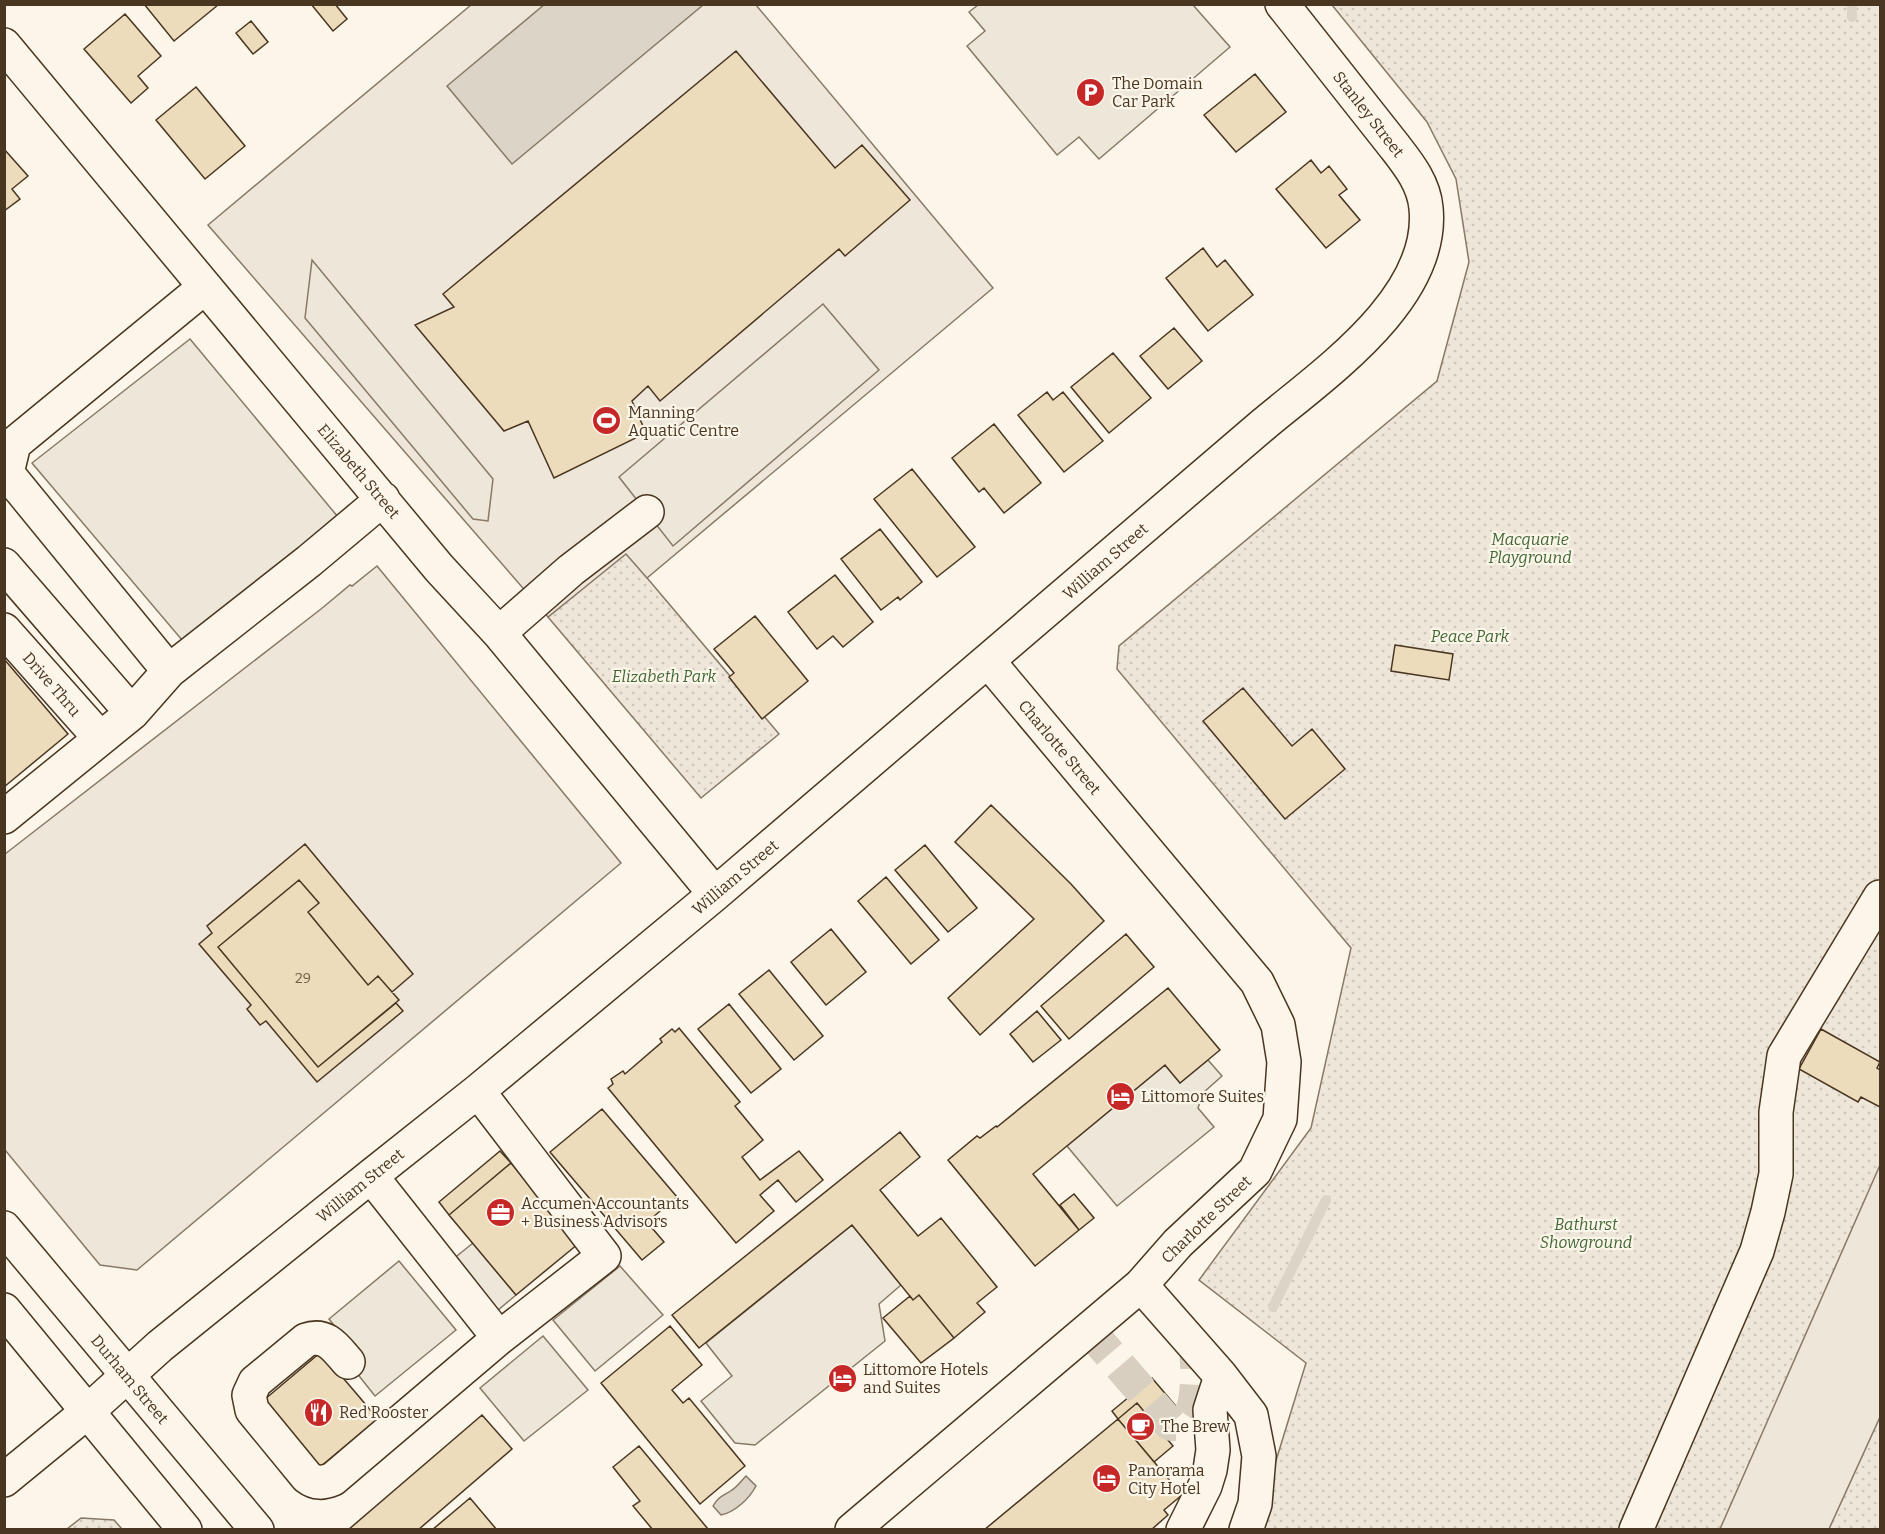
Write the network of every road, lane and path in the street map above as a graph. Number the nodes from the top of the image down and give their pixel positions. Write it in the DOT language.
graph roads {
  1 [pos="1282,4"];
  2 [pos="4,45"];
  3 [pos="1425,237"];
  4 [pos="205,287"];
  5 [pos="6,474"];
  6 [pos="383,499"];
  7 [pos="647,512"];
  8 [pos="4,565"];
  9 [pos="4,630"];
  10 [pos="499,633"];
  11 [pos="988,661"];
  12 [pos="169,671"];
  13 [pos="132,712"];
  14 [pos="100,738"];
  15 [pos="4,817"];
  16 [pos="715,894"];
  17 [pos="1881,897"];
  18 [pos="478,1091"];
  19 [pos="370,1176"];
  20 [pos="4,1228"];
  21 [pos="1141,1285"];
  22 [pos="4,1311"];
  23 [pos="499,1338"];
  24 [pos="348,1362"];
  25 [pos="127,1376"];
  26 [pos="1221,1376"];
  27 [pos="87,1412"];
  28 [pos="4,1480"];
  29 [pos="185,1530"];
  30 [pos="257,1530"];
  31 [pos="852,1530"];
  32 [pos="1184,1530"];
  33 [pos="1246,1530"];
  34 [pos="1636,1530"];
  1 -- 3 [label="main road, Stanley Street"];
  2 -- 4 [label="main road, Elizabeth Street"];
  3 -- 11 [label="main road, William Street"];
  4 -- 5 [label="main road"];
  4 -- 6 [label="main road, Elizabeth Street"];
  5 -- 12 [label="main road"];
  6 -- 10 [label="main road, Elizabeth Street"];
  6 -- 12 [label="main road"];
  7 -- 10 [label="main road"];
  8 -- 13 [label="main road"];
  9 -- 14 [label="main road, Drive Thru"];
  10 -- 16 [label="main road, Elizabeth Street"];
  11 -- 16 [label="main road, William Street"];
  11 -- 21 [label="main road, Charlotte Street"];
  12 -- 13 [label="main road"];
  13 -- 14 [label="main road"];
  14 -- 15 [label="main road"];
  16 -- 18 [label="main road, William Street"];
  17 -- 34 [label="main road"];
  18 -- 19 [label="main road, William Street"];
  18 -- 23 [label="main road"];
  19 -- 23 [label="main road"];
  19 -- 25 [label="main road, William Street"];
  20 -- 25 [label="main road, Durham Street"];
  21 -- 26 [label="main road"];
  21 -- 31 [label="main road, Charlotte Street"];
  22 -- 27 [label="main road"];
  23 -- 24 [label="main road"];
  25 -- 27 [label="main road, William Street"];
  25 -- 30 [label="main road, Durham Street"];
  26 -- 32 [label="main road"];
  26 -- 33 [label="main road"];
  27 -- 28 [label="main road, William Street"];
  27 -- 29 [label="main road"];
}
